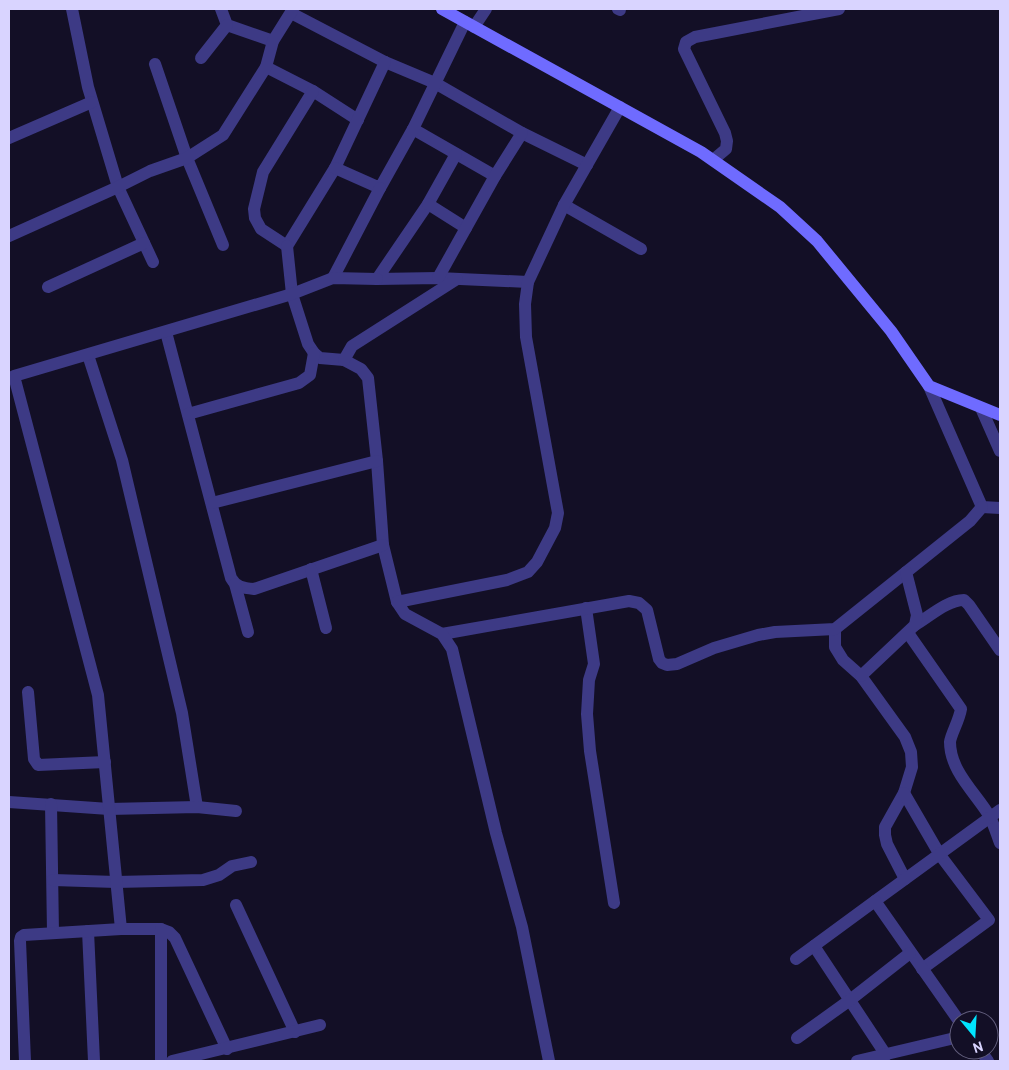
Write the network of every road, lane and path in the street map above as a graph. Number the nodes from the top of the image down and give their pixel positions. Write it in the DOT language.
graph roads {
  1 [pos="72,9"];
  2 [pos="221,9"];
  3 [pos="442,9"];
  4 [pos="486,9"];
  5 [pos="839,9"];
  6 [pos="292,11"];
  7 [pos="227,24"];
  8 [pos="470,24"];
  9 [pos="273,42"];
  10 [pos="201,58"];
  11 [pos="385,62"];
  12 [pos="155,64"];
  13 [pos="266,66"];
  14 [pos="435,83"];
  15 [pos="313,91"];
  16 [pos="92,102"];
  17 [pos="620,107"];
  18 [pos="358,120"];
  19 [pos="412,128"];
  20 [pos="522,133"];
  21 [pos="9,138"];
  22 [pos="456,154"];
  23 [pos="187,158"];
  24 [pos="713,160"];
  25 [pos="587,165"];
  26 [pos="335,168"];
  27 [pos="495,176"];
  28 [pos="118,187"];
  29 [pos="380,188"];
  30 [pos="428,204"];
  31 [pos="564,205"];
  32 [pos="466,228"];
  33 [pos="9,236"];
  34 [pos="144,243"];
  35 [pos="223,245"];
  36 [pos="287,246"];
  37 [pos="641,249"];
  38 [pos="153,262"];
  39 [pos="333,278"];
  40 [pos="438,278"];
  41 [pos="377,279"];
  42 [pos="457,279"];
  43 [pos="528,282"];
  44 [pos="48,287"];
  45 [pos="292,294"];
  46 [pos="166,332"];
  47 [pos="314,353"];
  48 [pos="88,355"];
  49 [pos="344,360"];
  50 [pos="11,375"];
  51 [pos="929,386"];
  52 [pos="982,408"];
  53 [pos="188,414"];
  54 [pos="1000,415"];
  55 [pos="1000,451"];
  56 [pos="377,461"];
  57 [pos="212,503"];
  58 [pos="982,507"];
  59 [pos="1000,508"];
  60 [pos="383,545"];
  61 [pos="311,569"];
  62 [pos="906,572"];
  63 [pos="235,584"];
  64 [pos="397,602"];
  65 [pos="586,608"];
  66 [pos="326,628"];
  67 [pos="834,629"];
  68 [pos="912,629"];
  69 [pos="248,632"];
  70 [pos="442,634"];
  71 [pos="1000,650"];
  72 [pos="861,676"];
  73 [pos="28,692"];
  74 [pos="105,762"];
  75 [pos="904,793"];
  76 [pos="9,802"];
  77 [pos="51,804"];
  78 [pos="197,807"];
  79 [pos="109,809"];
  80 [pos="1000,810"];
  81 [pos="236,811"];
  82 [pos="990,818"];
  83 [pos="1000,843"];
  84 [pos="940,855"];
  85 [pos="251,862"];
  86 [pos="905,879"];
  87 [pos="52,880"];
  88 [pos="116,882"];
  89 [pos="875,901"];
  90 [pos="614,903"];
  91 [pos="236,905"];
  92 [pos="121,929"];
  93 [pos="161,929"];
  94 [pos="88,931"];
  95 [pos="53,933"];
  96 [pos="814,946"];
  97 [pos="910,952"];
  98 [pos="796,959"];
  99 [pos="922,968"];
  100 [pos="850,1000"];
  101 [pos="951,1010"];
  102 [pos="320,1025"];
  103 [pos="295,1032"];
  104 [pos="797,1038"];
  105 [pos="949,1040"];
  106 [pos="226,1055"];
  107 [pos="883,1058"];
  108 [pos="25,1061"];
  109 [pos="94,1061"];
  110 [pos="161,1061"];
  111 [pos="172,1061"];
  112 [pos="549,1061"];
  113 [pos="857,1061"];
  1 -- 16 [label="street"];
  2 -- 7 [label="street"];
  3 -- 8 [label="street"];
  4 -- 8 [label="street"];
  5 -- 24 [label="street"];
  6 -- 9 [label="street"];
  6 -- 11 [label="street"];
  7 -- 9 [label="street"];
  7 -- 10 [label="street"];
  8 -- 14 [label="street"];
  8 -- 17 [label="street"];
  9 -- 13 [label="street"];
  11 -- 14 [label="street"];
  11 -- 18 [label="street"];
  12 -- 23 [label="street"];
  13 -- 15 [label="street"];
  13 -- 23 [label="street"];
  14 -- 19 [label="street"];
  14 -- 20 [label="street"];
  15 -- 18 [label="street"];
  15 -- 36 [label="street"];
  16 -- 21 [label="street"];
  16 -- 28 [label="street"];
  17 -- 24 [label="street"];
  17 -- 25 [label="street"];
  18 -- 26 [label="street"];
  19 -- 22 [label="street"];
  19 -- 29 [label="street"];
  20 -- 25 [label="street"];
  20 -- 27 [label="street"];
  22 -- 27 [label="street"];
  22 -- 30 [label="street"];
  23 -- 28 [label="street"];
  23 -- 35 [label="street"];
  24 -- 51 [label="street"];
  25 -- 31 [label="street"];
  26 -- 29 [label="street"];
  26 -- 36 [label="street"];
  27 -- 32 [label="street"];
  28 -- 33 [label="street"];
  28 -- 34 [label="street"];
  29 -- 39 [label="street"];
  30 -- 32 [label="street"];
  30 -- 41 [label="street"];
  31 -- 37 [label="street"];
  31 -- 43 [label="street"];
  32 -- 40 [label="street"];
  34 -- 38 [label="street"];
  34 -- 44 [label="street"];
  36 -- 45 [label="street"];
  39 -- 41 [label="street"];
  39 -- 45 [label="street"];
  40 -- 41 [label="street"];
  40 -- 42 [label="street"];
  42 -- 43 [label="street"];
  42 -- 49 [label="street"];
  43 -- 64 [label="street"];
  45 -- 46 [label="street"];
  45 -- 47 [label="street"];
  46 -- 48 [label="street"];
  46 -- 53 [label="street"];
  47 -- 49 [label="street"];
  47 -- 53 [label="street"];
  48 -- 50 [label="street"];
  48 -- 78 [label="street"];
  49 -- 56 [label="street"];
  50 -- 74 [label="street"];
  51 -- 52 [label="street"];
  51 -- 58 [label="street"];
  52 -- 54 [label="street"];
  52 -- 55 [label="street"];
  53 -- 57 [label="street"];
  56 -- 57 [label="street"];
  56 -- 60 [label="street"];
  57 -- 63 [label="street"];
  58 -- 59 [label="street"];
  58 -- 62 [label="street"];
  60 -- 61 [label="street"];
  60 -- 64 [label="street"];
  61 -- 63 [label="street"];
  61 -- 66 [label="street"];
  62 -- 67 [label="street"];
  62 -- 68 [label="street"];
  63 -- 69 [label="street"];
  64 -- 70 [label="street"];
  65 -- 67 [label="street"];
  65 -- 70 [label="street"];
  65 -- 90 [label="street"];
  67 -- 72 [label="street"];
  68 -- 71 [label="street"];
  68 -- 72 [label="street"];
  68 -- 82 [label="street"];
  70 -- 112 [label="street"];
  72 -- 75 [label="street"];
  73 -- 74 [label="street"];
  74 -- 79 [label="street"];
  75 -- 84 [label="street"];
  75 -- 86 [label="street"];
  76 -- 77 [label="street"];
  77 -- 79 [label="street"];
  77 -- 87 [label="street"];
  78 -- 79 [label="street"];
  78 -- 81 [label="street"];
  79 -- 88 [label="street"];
  80 -- 82 [label="street"];
  82 -- 83 [label="street"];
  82 -- 84 [label="street"];
  84 -- 86 [label="street"];
  84 -- 99 [label="street"];
  85 -- 88 [label="street"];
  86 -- 89 [label="street"];
  87 -- 88 [label="street"];
  87 -- 95 [label="street"];
  88 -- 92 [label="street"];
  89 -- 96 [label="street"];
  89 -- 97 [label="street"];
  91 -- 103 [label="street"];
  92 -- 93 [label="street"];
  92 -- 94 [label="street"];
  93 -- 106 [label="street"];
  93 -- 110 [label="street"];
  94 -- 95 [label="street"];
  94 -- 109 [label="street"];
  95 -- 108 [label="street"];
  96 -- 98 [label="street"];
  96 -- 100 [label="street"];
  97 -- 99 [label="street"];
  97 -- 100 [label="street"];
  99 -- 101 [label="street"];
  100 -- 104 [label="street"];
  100 -- 107 [label="street"];
  102 -- 103 [label="street"];
  103 -- 106 [label="street"];
  105 -- 107 [label="street"];
  106 -- 111 [label="street"];
  107 -- 113 [label="street"];
}
